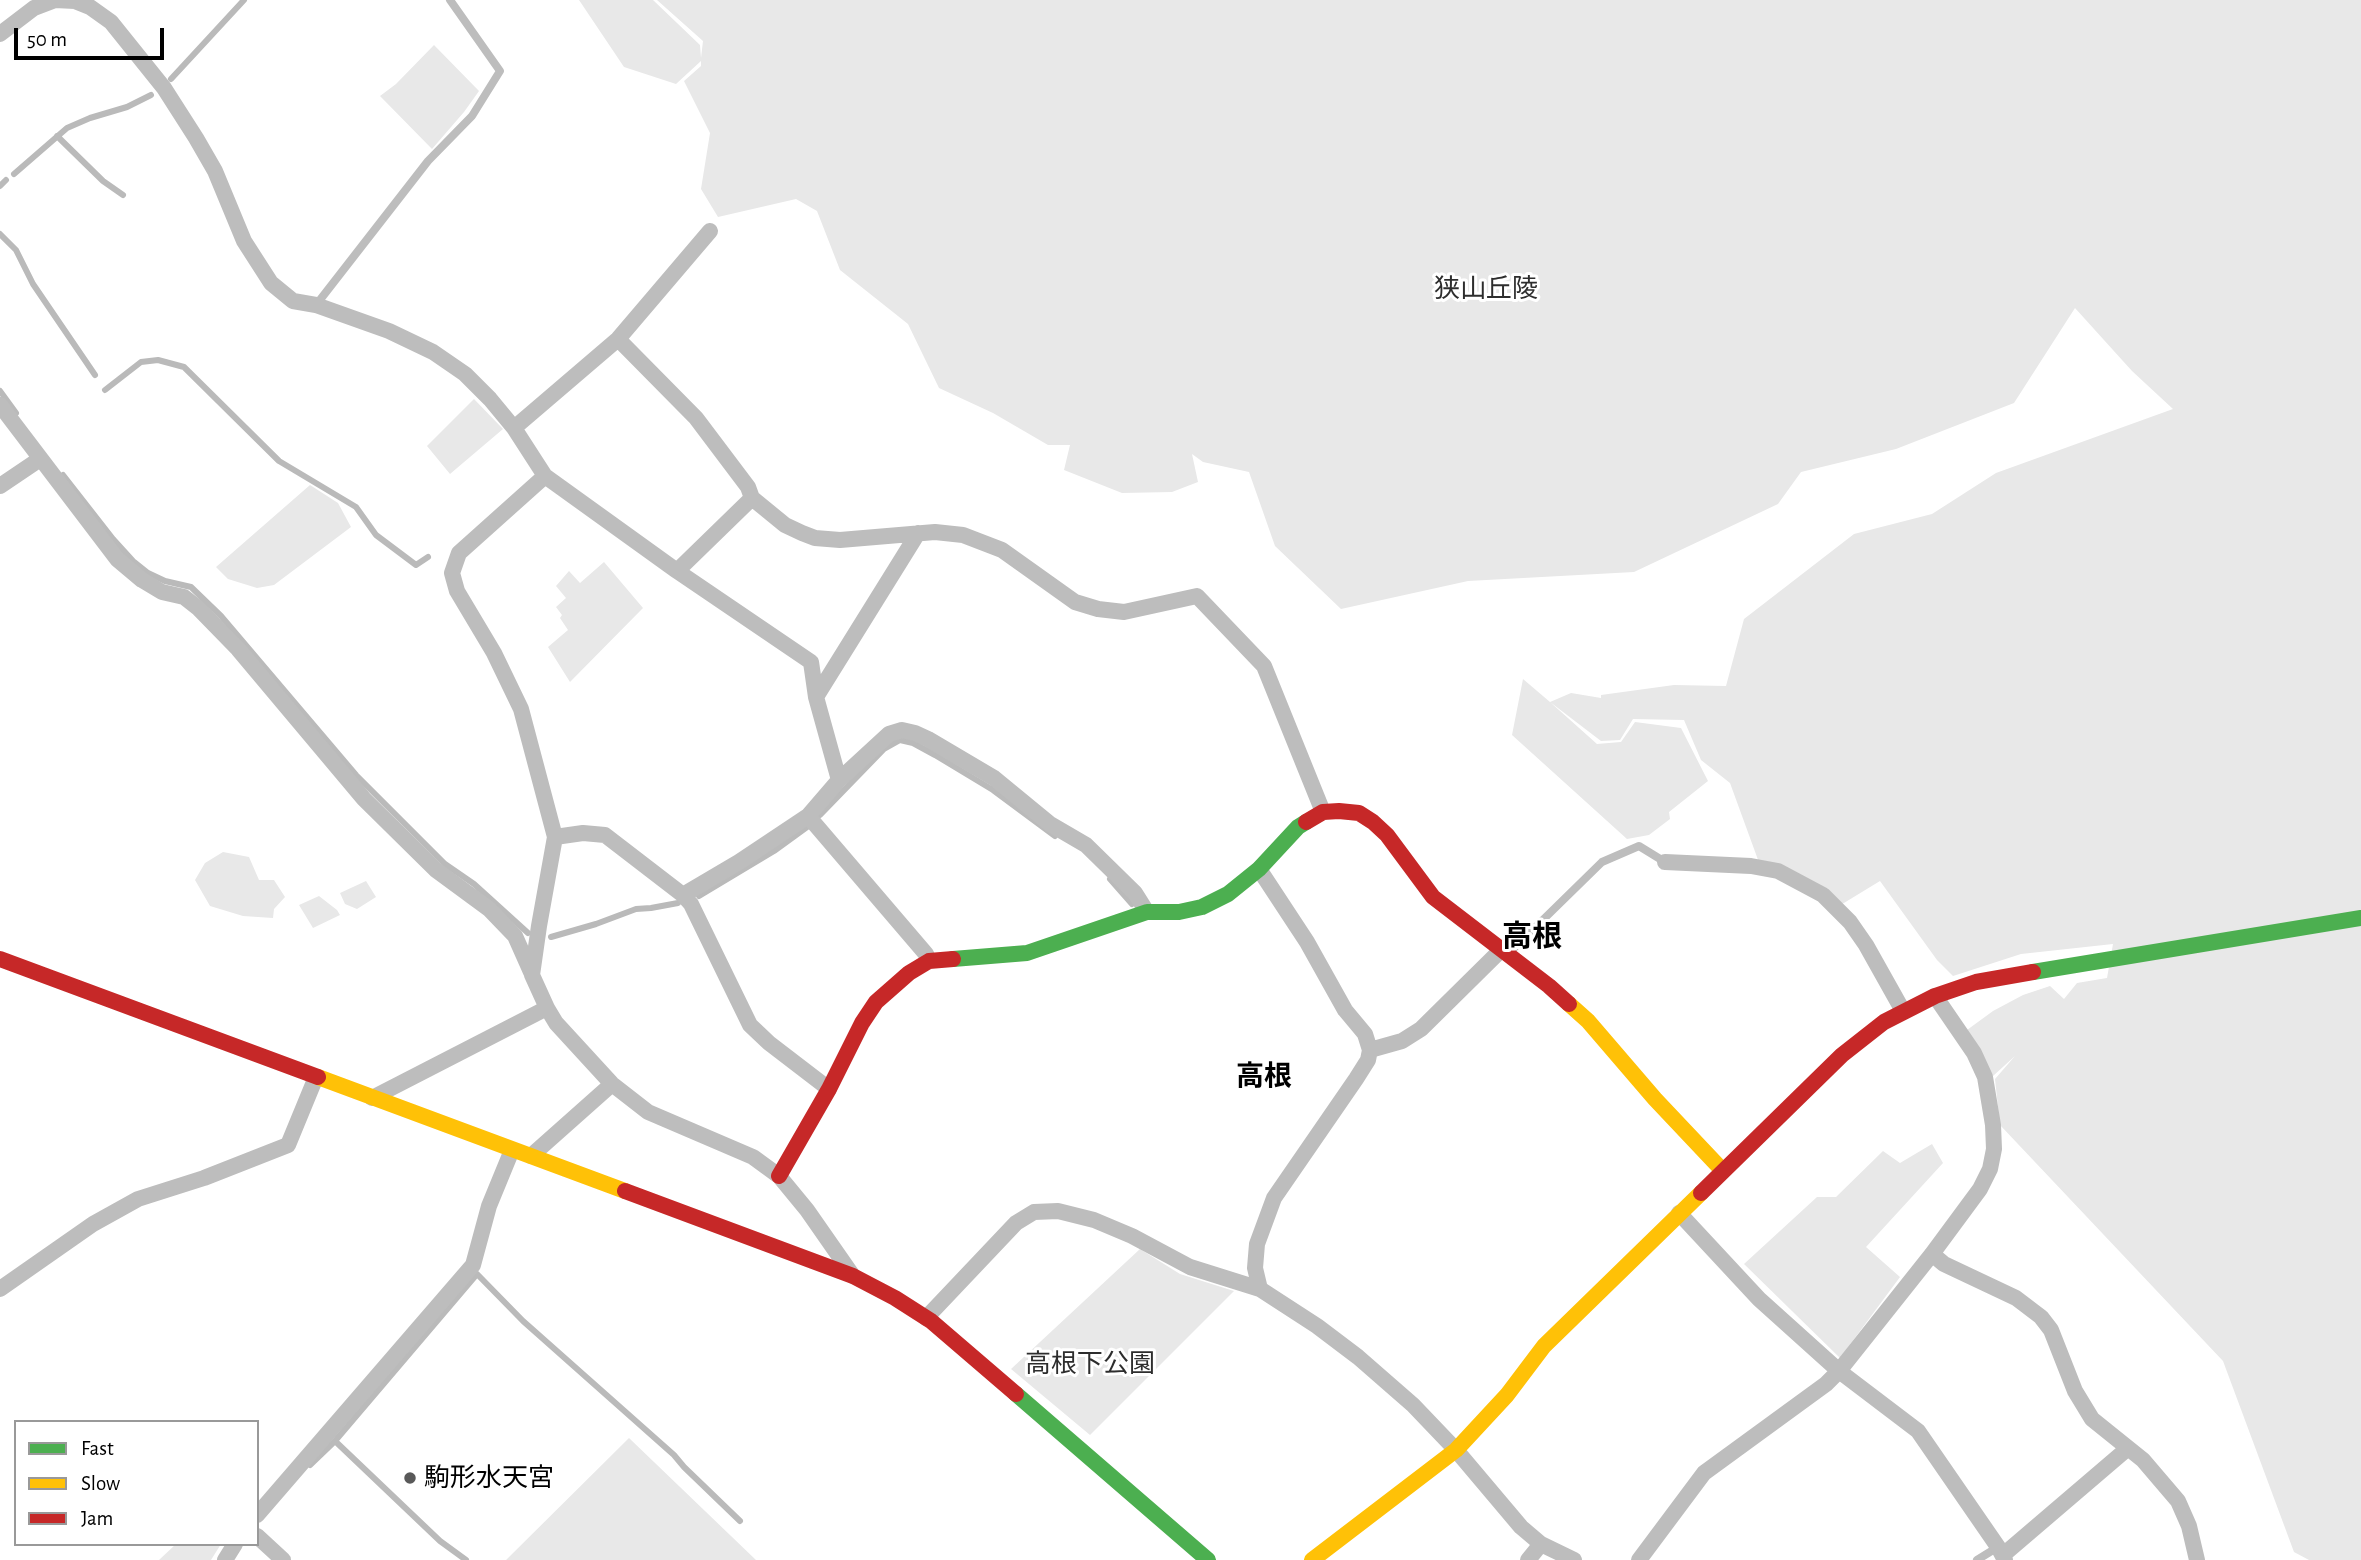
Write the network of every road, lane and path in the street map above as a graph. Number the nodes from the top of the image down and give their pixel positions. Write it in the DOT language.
graph roads {
  1 [pos="450,0"];
  2 [pos="0,34"];
  3 [pos="710,231"];
  4 [pos="316,305"];
  5 [pos="618,339"];
  6 [pos="0,405"];
  7 [pos="514,429"];
  8 [pos="40,459"];
  9 [pos="545,476"];
  10 [pos="0,486"];
  11 [pos="752,498"];
  12 [pos="918,533"];
  13 [pos="677,571"];
  14 [pos="816,697"];
  15 [pos="839,780"];
  16 [pos="1323,812"];
  17 [pos="808,816"];
  18 [pos="555,837"];
  19 [pos="1665,862"];
  20 [pos="1259,869"];
  21 [pos="682,895"];
  22 [pos="1147,912"];
  23 [pos="2361,918"];
  24 [pos="1503,953"];
  25 [pos="0,959"];
  26 [pos="929,961"];
  27 [pos="532,975"];
  28 [pos="1935,996"];
  29 [pos="547,1008"];
  30 [pos="1903,1011"];
  31 [pos="1370,1050"];
  32 [pos="316,1077"];
  33 [pos="612,1084"];
  34 [pos="829,1089"];
  35 [pos="372,1098"];
  36 [pos="512,1150"];
  37 [pos="531,1156"];
  38 [pos="1723,1171"];
  39 [pos="779,1176"];
  40 [pos="1679,1213"];
  41 [pos="1932,1254"];
  42 [pos="853,1276"];
  43 [pos="0,1289"];
  44 [pos="1260,1289"];
  45 [pos="926,1318"];
  46 [pos="1839,1371"];
  47 [pos="2127,1449"];
  48 [pos="1456,1450"];
  49 [pos="259,1513"];
  50 [pos="259,1538"];
  51 [pos="1541,1544"];
  52 [pos="2002,1554"];
  53 [pos="283,1560"];
  54 [pos="1208,1560"];
  55 [pos="1312,1560"];
  56 [pos="1528,1560"];
  57 [pos="1574,1560"];
  58 [pos="1639,1560"];
  59 [pos="1977,1560"];
  60 [pos="2197,1560"];
  1 -- 4 [label="lane"];
  2 -- 4 [label="street"];
  3 -- 5 [label="street"];
  4 -- 7 [label="street"];
  5 -- 7 [label="street"];
  5 -- 11 [label="street"];
  6 -- 8 [label="street"];
  7 -- 9 [label="street"];
  8 -- 10 [label="street"];
  8 -- 27 [label="street"];
  9 -- 13 [label="street"];
  9 -- 18 [label="street"];
  11 -- 12 [label="street"];
  11 -- 13 [label="street"];
  12 -- 14 [label="street"];
  12 -- 16 [label="street"];
  13 -- 14 [label="street"];
  14 -- 15 [label="street"];
  15 -- 17 [label="street"];
  15 -- 22 [label="street"];
  16 -- 20 [label="street"];
  16 -- 24 [label="street"];
  17 -- 21 [label="street"];
  17 -- 26 [label="street"];
  18 -- 21 [label="street"];
  18 -- 27 [label="street"];
  19 -- 24 [label="lane"];
  19 -- 30 [label="street"];
  20 -- 22 [label="street"];
  20 -- 31 [label="street"];
  21 -- 34 [label="street"];
  22 -- 26 [label="street"];
  23 -- 28 [label="street"];
  24 -- 31 [label="street"];
  24 -- 38 [label="street"];
  25 -- 32 [label="street"];
  26 -- 34 [label="street"];
  27 -- 29 [label="street"];
  28 -- 30 [label="street"];
  28 -- 41 [label="street"];
  29 -- 33 [label="street"];
  29 -- 35 [label="street"];
  30 -- 38 [label="street"];
  31 -- 44 [label="street"];
  32 -- 35 [label="street"];
  32 -- 43 [label="street"];
  33 -- 37 [label="street"];
  33 -- 39 [label="street"];
  34 -- 39 [label="street"];
  35 -- 36 [label="street"];
  36 -- 37 [label="street"];
  36 -- 49 [label="street"];
  37 -- 42 [label="street"];
  38 -- 40 [label="street"];
  39 -- 42 [label="street"];
  40 -- 46 [label="street"];
  40 -- 48 [label="street"];
  41 -- 46 [label="street"];
  41 -- 47 [label="street"];
  42 -- 45 [label="street"];
  44 -- 45 [label="street"];
  44 -- 48 [label="street"];
  45 -- 54 [label="street"];
  46 -- 52 [label="street"];
  46 -- 58 [label="street"];
  47 -- 52 [label="street"];
  47 -- 60 [label="street"];
  48 -- 51 [label="street"];
  48 -- 55 [label="street"];
  50 -- 53 [label="street"];
  51 -- 56 [label="street"];
  51 -- 57 [label="street"];
  52 -- 59 [label="lane"];
}
